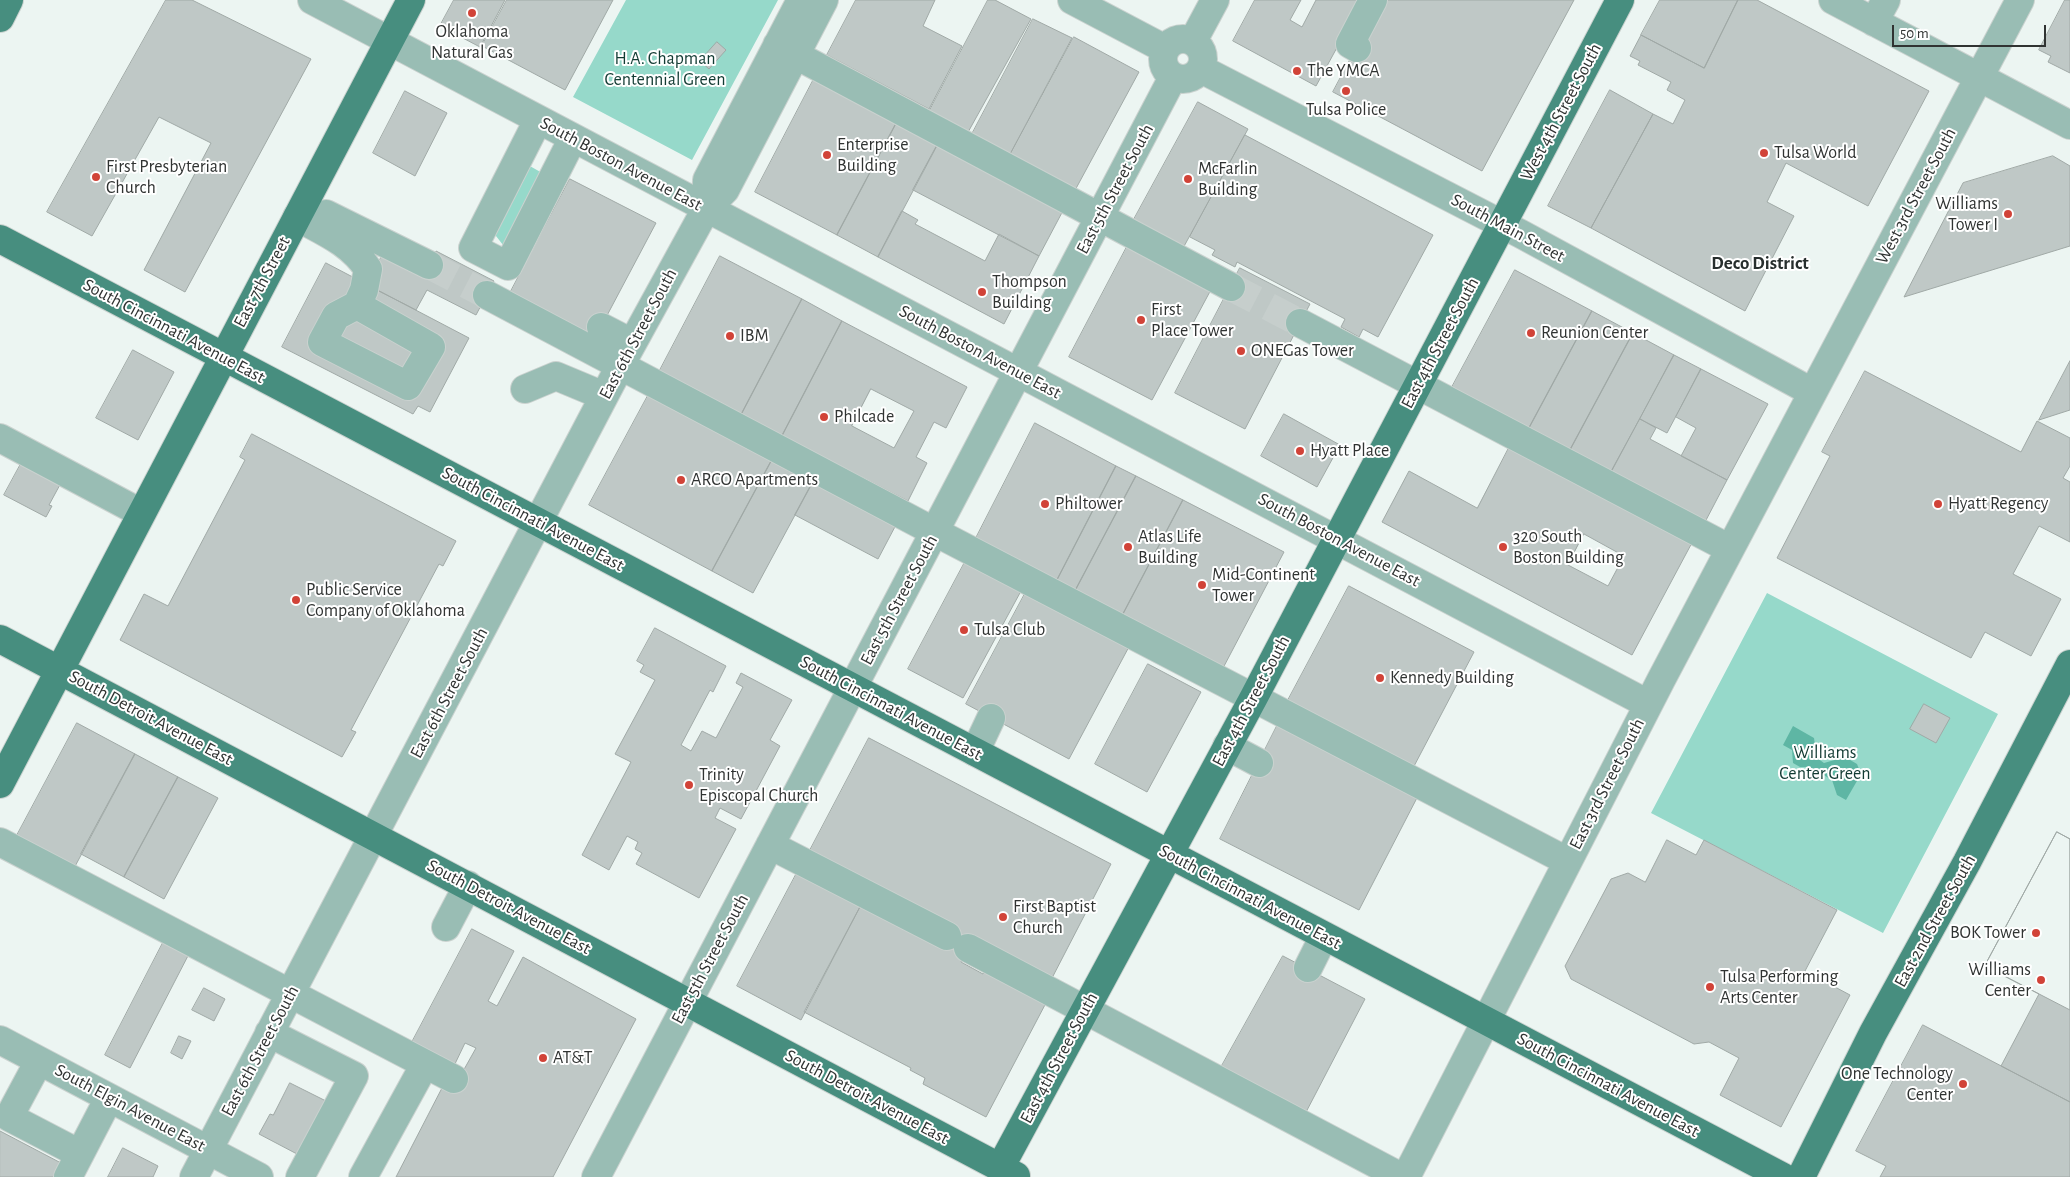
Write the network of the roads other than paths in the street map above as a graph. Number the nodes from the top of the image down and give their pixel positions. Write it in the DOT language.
graph roads {
  1 [pos="10,0"];
  2 [pos="312,0"];
  3 [pos="411,0"];
  4 [pos="801,0"];
  5 [pos="824,0"];
  6 [pos="1072,0"];
  7 [pos="1214,0"];
  8 [pos="1373,0"];
  9 [pos="1620,0"];
  10 [pos="1833,0"];
  11 [pos="2020,0"];
  12 [pos="1880,11"];
  13 [pos="0,18"];
  14 [pos="1193,41"];
  15 [pos="389,42"];
  16 [pos="1356,48"];
  17 [pos="1166,49"];
  18 [pos="786,50"];
  19 [pos="1201,69"];
  20 [pos="1173,76"];
  21 [pos="1978,78"];
  22 [pos="538,120"];
  23 [pos="2070,125"];
  24 [pos="573,138"];
  25 [pos="706,209"];
  26 [pos="300,210"];
  27 [pos="1100,217"];
  28 [pos="1502,224"];
  29 [pos="0,239"];
  30 [pos="429,264"];
  31 [pos="1231,287"];
  32 [pos="487,295"];
  33 [pos="357,305"];
  34 [pos="1300,323"];
  35 [pos="601,327"];
  36 [pos="626,354"];
  37 [pos="223,357"];
  38 [pos="1020,372"];
  39 [pos="1418,385"];
  40 [pos="525,389"];
  41 [pos="1812,392"];
  42 [pos="604,396"];
  43 [pos="0,438"];
  44 [pos="141,513"];
  45 [pos="539,522"];
  46 [pos="935,532"];
  47 [pos="1336,539"];
  48 [pos="1730,549"];
  49 [pos="0,639"];
  50 [pos="2070,664"];
  51 [pos="58,669"];
  52 [pos="853,687"];
  53 [pos="1254,697"];
  54 [pos="1648,704"];
  55 [pos="991,718"];
  56 [pos="1227,746"];
  57 [pos="975,752"];
  58 [pos="1259,763"];
  59 [pos="0,784"];
  60 [pos="374,836"];
  61 [pos="0,842"];
  62 [pos="770,845"];
  63 [pos="1168,854"];
  64 [pos="1567,862"];
  65 [pos="468,885"];
  66 [pos="446,927"];
  67 [pos="1324,936"];
  68 [pos="1308,968"];
  69 [pos="290,994"];
  70 [pos="687,1001"];
  71 [pos="1086,1008"];
  72 [pos="1486,1020"];
  73 [pos="269,1033"];
  74 [pos="0,1040"];
  75 [pos="39,1060"];
  76 [pos="425,1064"];
  77 [pos="454,1079"];
  78 [pos="109,1098"];
  79 [pos="208,1149"];
  80 [pos="74,1165"];
  81 [pos="1004,1174"];
  82 [pos="194,1177"];
  83 [pos="260,1177"];
  84 [pos="300,1177"];
  85 [pos="363,1177"];
  86 [pos="596,1177"];
  87 [pos="1401,1177"];
  88 [pos="1406,1177"];
  89 [pos="1783,1177"];
  90 [pos="1801,1177"];
  1 -- 13 [label="main road"];
  2 -- 15 [label="street, South Boston Avenue East"];
  3 -- 15 [label="main road, East 7th Street"];
  4 -- 18 [label="street, East 6th Street South"];
  5 -- 18 [label="street, East 6th Street South"];
  6 -- 17 [label="street"];
  7 -- 14 [label="street"];
  8 -- 16 [label="street"];
  9 -- 28 [label="main road, West 4th Street South"];
  10 -- 12 [label="street"];
  11 -- 21 [label="street, West 3rd Street South"];
  12 -- 21 [label="street"];
  14 -- 17 [label="street"];
  14 -- 19 [label="street"];
  15 -- 22 [label="street, South Boston Avenue East"];
  15 -- 26 [label="main road, East 7th Street"];
  17 -- 20 [label="street"];
  18 -- 25 [label="street, East 6th Street South"];
  18 -- 27 [label="street"];
  19 -- 20 [label="street"];
  19 -- 28 [label="street, South Main Street"];
  20 -- 27 [label="street, East 5th Street South"];
  21 -- 23 [label="street"];
  21 -- 41 [label="street, West 3rd Street South"];
  22 -- 24 [label="street, South Boston Avenue East"];
  22 -- 24 [label="street"];
  24 -- 25 [label="street, South Boston Avenue East"];
  25 -- 36 [label="street, East 6th Street South"];
  25 -- 38 [label="street, South Boston Avenue East"];
  26 -- 30 [label="street"];
  26 -- 33 [label="street"];
  26 -- 37 [label="main road, East 7th Street"];
  27 -- 31 [label="street"];
  27 -- 38 [label="street, East 5th Street South"];
  28 -- 39 [label="main road, East 4th Street South"];
  28 -- 41 [label="street, South Main Street"];
  29 -- 37 [label="main road, South Cincinnati Avenue East"];
  32 -- 36 [label="street"];
  34 -- 39 [label="street"];
  35 -- 36 [label="street"];
  36 -- 42 [label="street, East 6th Street South"];
  36 -- 46 [label="street"];
  37 -- 44 [label="main road, East 7th Street"];
  37 -- 45 [label="main road, South Cincinnati Avenue East"];
  38 -- 46 [label="street, East 5th Street South"];
  38 -- 47 [label="street, South Boston Avenue East"];
  39 -- 47 [label="main road, East 4th Street South"];
  39 -- 48 [label="street"];
  40 -- 42 [label="street"];
  41 -- 48 [label="street, East 3rd Street South"];
  42 -- 45 [label="street, East 6th Street South"];
  43 -- 44 [label="street"];
  44 -- 51 [label="main road, East 7th Street"];
  45 -- 52 [label="main road, South Cincinnati Avenue East"];
  45 -- 60 [label="street, East 6th Street South"];
  46 -- 52 [label="street, East 5th Street South"];
  46 -- 53 [label="street"];
  47 -- 53 [label="main road, East 4th Street South"];
  47 -- 54 [label="street, South Boston Avenue East"];
  48 -- 54 [label="street, East 3rd Street South"];
  49 -- 51 [label="main road, South Detroit Avenue East"];
  50 -- 90 [label="main road, East 2nd Street South"];
  51 -- 59 [label="main road, East 7th Street"];
  51 -- 60 [label="main road, South Detroit Avenue East"];
  52 -- 57 [label="main road, South Cincinnati Avenue East"];
  52 -- 62 [label="street, East 5th Street South"];
  53 -- 56 [label="main road, East 4th Street South"];
  53 -- 64 [label="street"];
  54 -- 64 [label="street, East 3rd Street South"];
  55 -- 57 [label="street"];
  56 -- 58 [label="street"];
  56 -- 63 [label="main road, East 4th Street South"];
  57 -- 63 [label="main road, South Cincinnati Avenue East"];
  60 -- 65 [label="main road, South Detroit Avenue East"];
  60 -- 69 [label="street, East 6th Street South"];
  61 -- 69 [label="street"];
  62 -- 70 [label="street, East 5th Street South"];
  62 -- 71 [label="street"];
  63 -- 67 [label="main road, South Cincinnati Avenue East"];
  63 -- 71 [label="main road, East 4th Street South"];
  64 -- 72 [label="street, East 3rd Street South"];
  65 -- 66 [label="street"];
  65 -- 70 [label="main road, South Detroit Avenue East"];
  67 -- 68 [label="street"];
  67 -- 72 [label="main road, South Cincinnati Avenue East"];
  69 -- 73 [label="street, East 6th Street South"];
  69 -- 76 [label="street"];
  70 -- 81 [label="main road, South Detroit Avenue East"];
  70 -- 86 [label="street, East 5th Street South"];
  71 -- 81 [label="main road, East 4th Street South"];
  71 -- 87 [label="street"];
  72 -- 88 [label="street, East 3rd Street South"];
  72 -- 89 [label="main road, South Cincinnati Avenue East"];
  73 -- 79 [label="street, East 6th Street South"];
  73 -- 84 [label="street"];
  74 -- 75 [label="street, South Elgin Avenue East"];
  75 -- 78 [label="street, South Elgin Avenue East"];
  75 -- 80 [label="street"];
  76 -- 77 [label="street"];
  76 -- 85 [label="street"];
  78 -- 79 [label="street, South Elgin Avenue East"];
  78 -- 80 [label="street"];
  79 -- 82 [label="street, East 6th Street South"];
  79 -- 83 [label="street, South Elgin Avenue East"];
}
